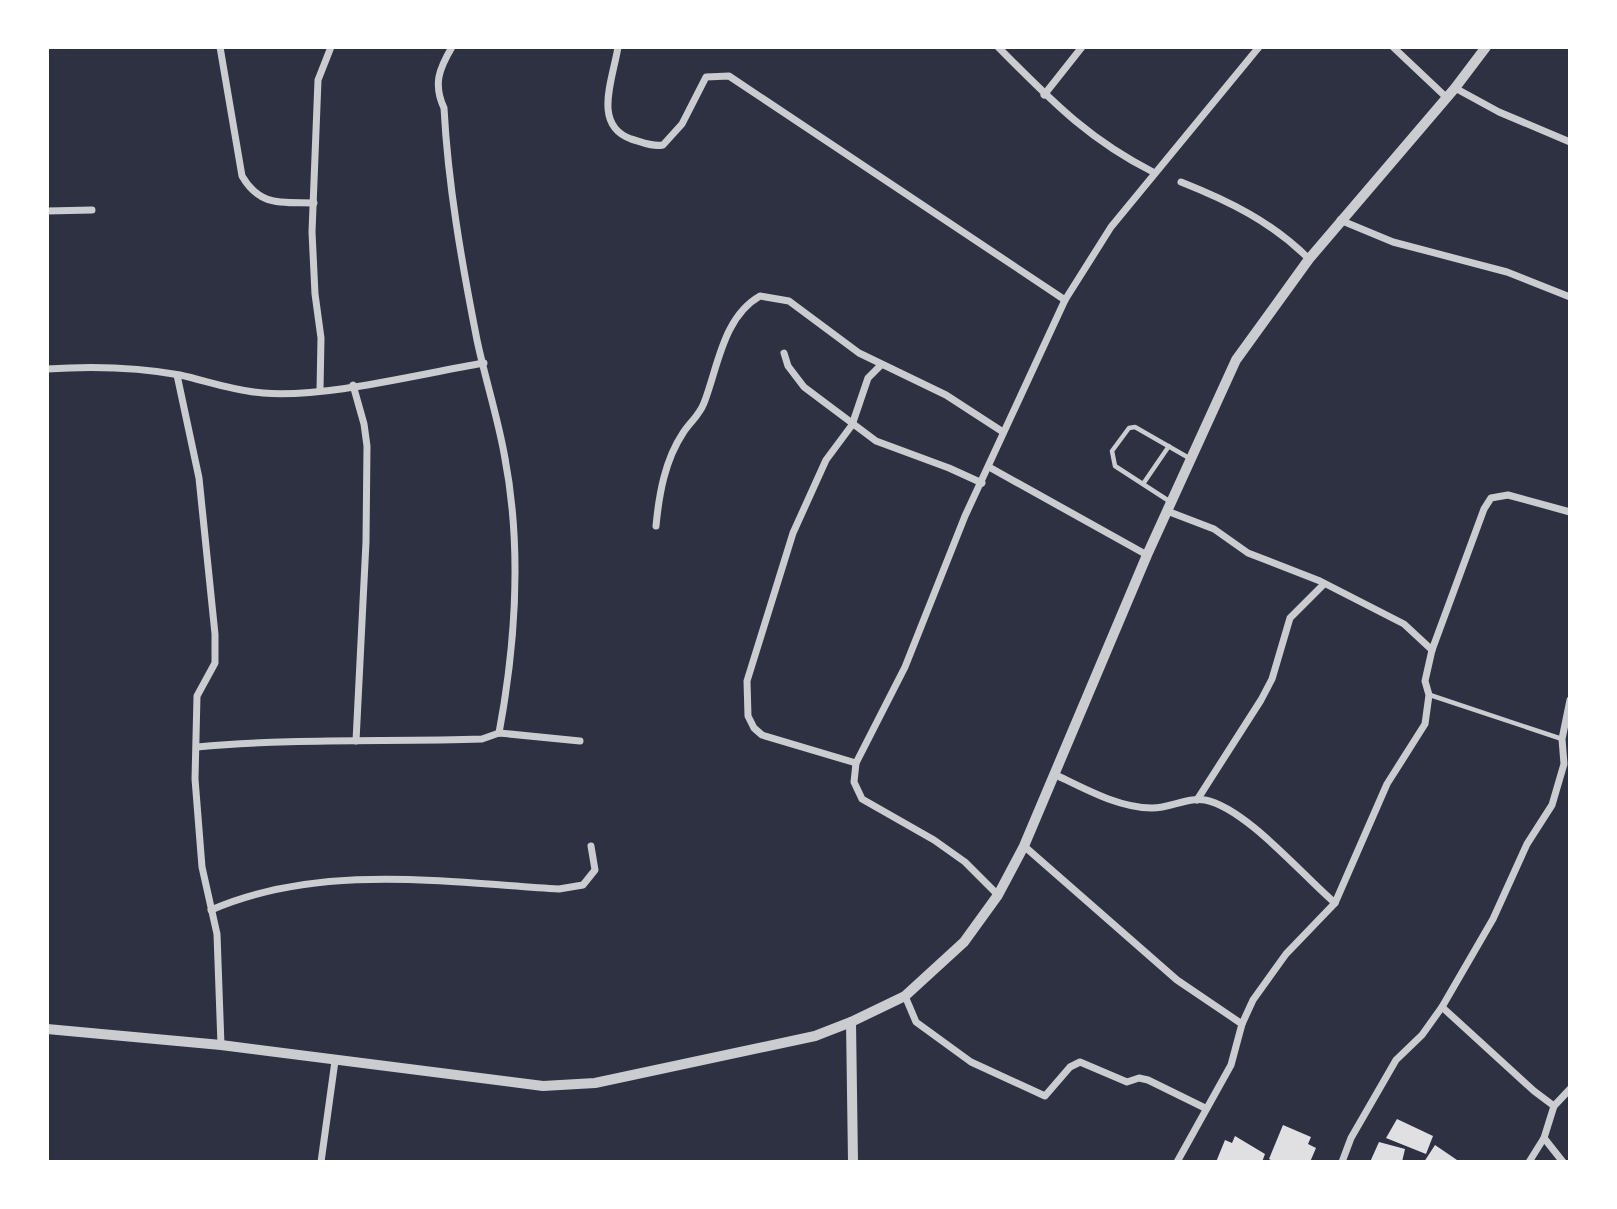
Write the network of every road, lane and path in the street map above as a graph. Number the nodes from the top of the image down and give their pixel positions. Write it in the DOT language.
graph roads {
  1 [pos="219,47"];
  2 [pos="331,47"];
  3 [pos="452,47"];
  4 [pos="618,47"];
  5 [pos="998,47"];
  6 [pos="1082,47"];
  7 [pos="1259,47"];
  8 [pos="1394,47"];
  9 [pos="1486,47"];
  10 [pos="1455,88"];
  11 [pos="1044,95"];
  12 [pos="1447,98"];
  13 [pos="1570,142"];
  14 [pos="1153,172"];
  15 [pos="1181,181"];
  16 [pos="314,203"];
  17 [pos="92,210"];
  18 [pos="47,211"];
  19 [pos="1340,220"];
  20 [pos="1309,259"];
  21 [pos="1570,297"];
  22 [pos="1065,300"];
  23 [pos="784,353"];
  24 [pos="484,363"];
  25 [pos="881,365"];
  26 [pos="47,369"];
  27 [pos="177,375"];
  28 [pos="353,385"];
  29 [pos="320,390"];
  30 [pos="852,425"];
  31 [pos="1003,432"];
  32 [pos="1168,446"];
  33 [pos="1190,458"];
  34 [pos="989,467"];
  35 [pos="982,484"];
  36 [pos="1143,484"];
  37 [pos="1169,507"];
  38 [pos="1570,512"];
  39 [pos="656,526"];
  40 [pos="1147,555"];
  41 [pos="1324,583"];
  42 [pos="1432,650"];
  43 [pos="1429,695"];
  44 [pos="1570,700"];
  45 [pos="499,733"];
  46 [pos="1562,739"];
  47 [pos="355,741"];
  48 [pos="580,741"];
  49 [pos="197,747"];
  50 [pos="856,763"];
  51 [pos="1056,775"];
  52 [pos="1197,800"];
  53 [pos="591,846"];
  54 [pos="1024,846"];
  55 [pos="998,895"];
  56 [pos="1335,903"];
  57 [pos="211,909"];
  58 [pos="905,996"];
  59 [pos="1442,1007"];
  60 [pos="851,1022"];
  61 [pos="1242,1024"];
  62 [pos="47,1029"];
  63 [pos="220,1045"];
  64 [pos="335,1061"];
  65 [pos="1570,1089"];
  66 [pos="1554,1106"];
  67 [pos="1205,1108"];
  68 [pos="1544,1138"];
  69 [pos="321,1162"];
  70 [pos="853,1162"];
  71 [pos="1177,1162"];
  72 [pos="1342,1162"];
  73 [pos="1529,1162"];
  74 [pos="1563,1162"];
  1 -- 16 [label="street"];
  2 -- 16 [label="street"];
  3 -- 24 [label="street"];
  4 -- 22 [label="street"];
  5 -- 11 [label="street"];
  6 -- 11 [label="street"];
  7 -- 14 [label="street"];
  8 -- 12 [label="street"];
  9 -- 10 [label="street"];
  10 -- 12 [label="street"];
  10 -- 13 [label="street"];
  11 -- 14 [label="street"];
  12 -- 19 [label="street"];
  14 -- 22 [label="street"];
  15 -- 20 [label="street"];
  16 -- 29 [label="street"];
  17 -- 18 [label="street"];
  19 -- 20 [label="street"];
  19 -- 21 [label="street"];
  20 -- 33 [label="street"];
  22 -- 31 [label="street"];
  23 -- 30 [label="street"];
  24 -- 28 [label="street"];
  24 -- 45 [label="street"];
  25 -- 30 [label="street"];
  25 -- 31 [label="street"];
  25 -- 39 [label="street"];
  26 -- 27 [label="street"];
  27 -- 29 [label="street"];
  27 -- 49 [label="street"];
  28 -- 29 [label="street"];
  28 -- 47 [label="street"];
  30 -- 35 [label="street"];
  30 -- 50 [label="street"];
  31 -- 34 [label="street"];
  32 -- 33 [label="lane"];
  32 -- 36 [label="lane"];
  32 -- 36 [label="lane"];
  33 -- 37 [label="street"];
  34 -- 35 [label="street"];
  34 -- 40 [label="street"];
  35 -- 50 [label="street"];
  36 -- 37 [label="lane"];
  37 -- 40 [label="street"];
  37 -- 41 [label="street"];
  38 -- 42 [label="street"];
  40 -- 51 [label="street"];
  41 -- 42 [label="street"];
  41 -- 52 [label="street"];
  42 -- 43 [label="street"];
  43 -- 46 [label="lane"];
  43 -- 56 [label="street"];
  44 -- 46 [label="street"];
  45 -- 47 [label="street"];
  45 -- 48 [label="street"];
  46 -- 59 [label="street"];
  47 -- 49 [label="street"];
  49 -- 57 [label="street"];
  50 -- 55 [label="street"];
  51 -- 52 [label="street"];
  51 -- 54 [label="street"];
  52 -- 56 [label="street"];
  53 -- 57 [label="street"];
  54 -- 55 [label="street"];
  54 -- 61 [label="street"];
  55 -- 58 [label="street"];
  56 -- 61 [label="street"];
  57 -- 63 [label="street"];
  58 -- 60 [label="street"];
  58 -- 67 [label="street"];
  59 -- 66 [label="street"];
  59 -- 72 [label="street"];
  60 -- 64 [label="street"];
  60 -- 70 [label="street"];
  61 -- 67 [label="street"];
  62 -- 63 [label="street"];
  63 -- 64 [label="street"];
  64 -- 69 [label="street"];
  65 -- 66 [label="street"];
  66 -- 68 [label="street"];
  67 -- 71 [label="street"];
  68 -- 73 [label="street"];
  68 -- 74 [label="street"];
}
